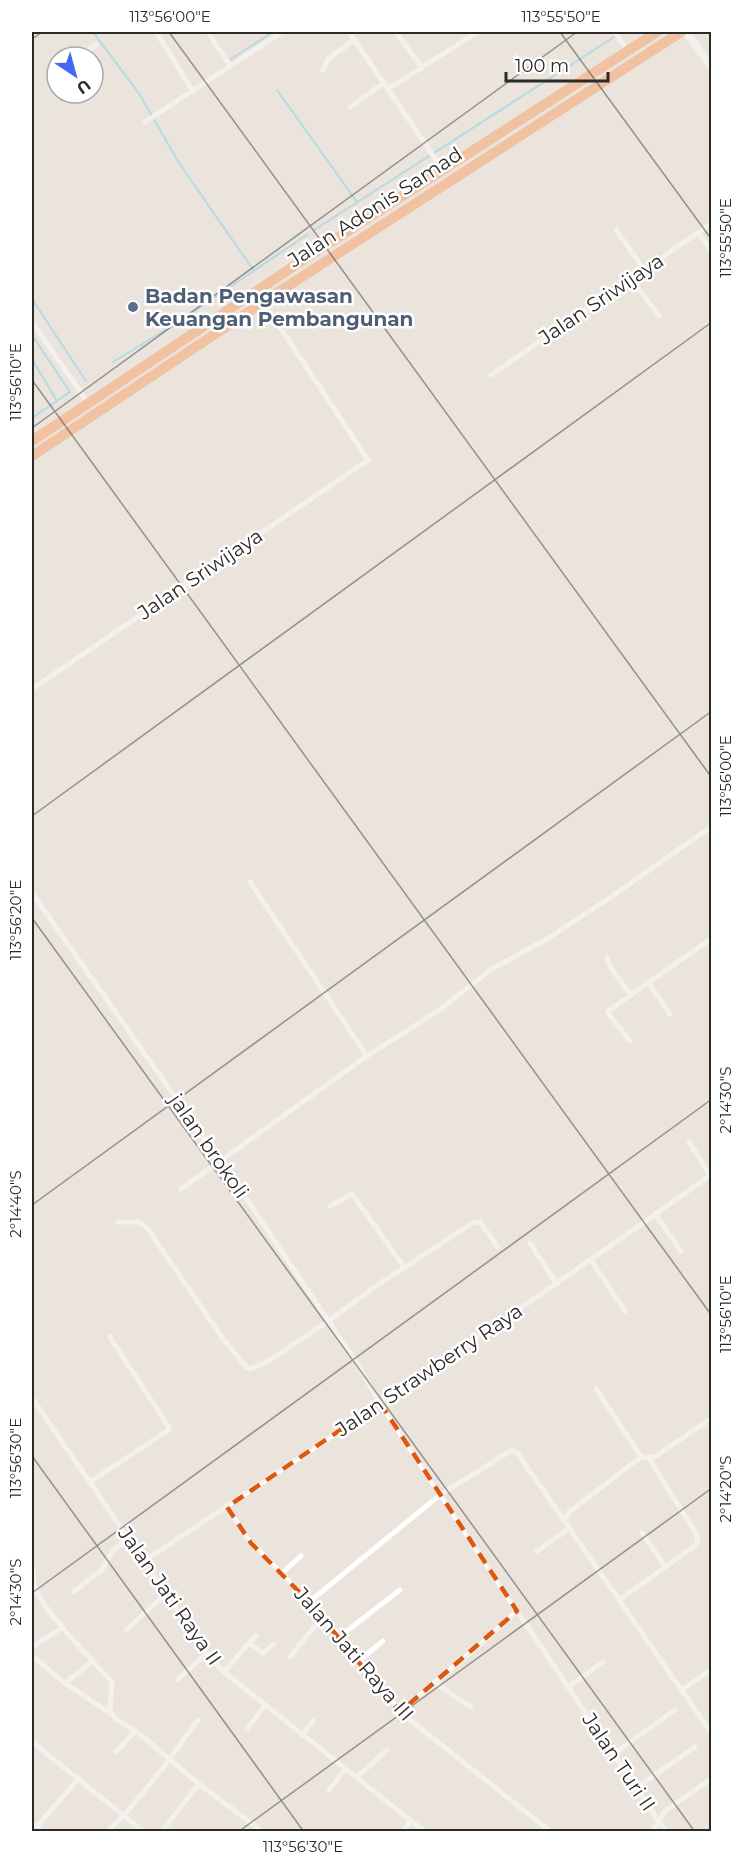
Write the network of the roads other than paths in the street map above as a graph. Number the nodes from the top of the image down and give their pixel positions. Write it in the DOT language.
graph roads {
  1 [pos="156,32"];
  2 [pos="208,32"];
  3 [pos="282,32"];
  4 [pos="349,32"];
  5 [pos="396,32"];
  6 [pos="477,32"];
  7 [pos="615,32"];
  8 [pos="657,32"];
  9 [pos="681,32"];
  10 [pos="686,32"];
  11 [pos="354,40"];
  12 [pos="628,51"];
  13 [pos="230,66"];
  14 [pos="422,68"];
  15 [pos="711,68"];
  16 [pos="323,70"];
  17 [pos="594,81"];
  18 [pos="386,86"];
  19 [pos="193,91"];
  20 [pos="350,107"];
  21 [pos="145,122"];
  22 [pos="444,170"];
  23 [pos="711,223"];
  24 [pos="616,230"];
  25 [pos="698,233"];
  26 [pos="322,249"];
  27 [pos="711,251"];
  28 [pos="329,259"];
  29 [pos="644,269"];
  30 [pos="631,278"];
  31 [pos="263,302"];
  32 [pos="659,316"];
  33 [pos="32,322"];
  34 [pos="490,375"];
  35 [pos="87,404"];
  36 [pos="32,441"];
  37 [pos="32,456"];
  38 [pos="32,688"];
  39 [pos="711,825"];
  40 [pos="250,882"];
  41 [pos="32,893"];
  42 [pos="711,938"];
  43 [pos="607,958"];
  44 [pos="648,982"];
  45 [pos="630,994"];
  46 [pos="670,1014"];
  47 [pos="630,1041"];
  48 [pos="367,1056"];
  49 [pos="689,1142"];
  50 [pos="219,1161"];
  51 [pos="711,1174"];
  52 [pos="181,1189"];
  53 [pos="330,1206"];
  54 [pos="656,1214"];
  55 [pos="118,1222"];
  56 [pos="530,1243"];
  57 [pos="498,1247"];
  58 [pos="681,1251"];
  59 [pos="591,1260"];
  60 [pos="404,1267"];
  61 [pos="557,1284"];
  62 [pos="625,1311"];
  63 [pos="327,1322"];
  64 [pos="110,1337"];
  65 [pos="596,1389"];
  66 [pos="32,1398"];
  67 [pos="380,1403"];
  68 [pos="711,1418"];
  69 [pos="646,1458"];
  70 [pos="90,1482"];
  71 [pos="441,1494"];
  72 [pos="227,1507"];
  73 [pos="564,1520"];
  74 [pos="570,1528"];
  75 [pos="642,1533"];
  76 [pos="128,1538"];
  77 [pos="537,1551"];
  78 [pos="301,1556"];
  79 [pos="144,1561"];
  80 [pos="665,1566"];
  81 [pos="32,1567"];
  82 [pos="282,1573"];
  83 [pos="400,1590"];
  84 [pos="73,1592"];
  85 [pos="166,1594"];
  86 [pos="619,1600"];
  87 [pos="309,1602"];
  88 [pos="516,1611"];
  89 [pos="322,1617"];
  90 [pos="63,1627"];
  91 [pos="126,1630"];
  92 [pos="256,1636"];
  93 [pos="339,1637"];
  94 [pos="383,1641"];
  95 [pos="249,1643"];
  96 [pos="274,1644"];
  97 [pos="32,1647"];
  98 [pos="207,1653"];
  99 [pos="32,1656"];
  100 [pos="290,1657"];
  101 [pos="360,1660"];
  102 [pos="93,1662"];
  103 [pos="603,1662"];
  104 [pos="711,1669"];
  105 [pos="224,1672"];
  106 [pos="177,1680"];
  107 [pos="65,1683"];
  108 [pos="435,1683"];
  109 [pos="568,1687"];
  110 [pos="682,1690"];
  111 [pos="265,1705"];
  112 [pos="471,1707"];
  113 [pos="675,1710"];
  114 [pos="400,1712"];
  115 [pos="112,1715"];
  116 [pos="198,1720"];
  117 [pos="313,1721"];
  118 [pos="247,1729"];
  119 [pos="135,1731"];
  120 [pos="711,1734"];
  121 [pos="302,1735"];
  122 [pos="32,1742"];
  123 [pos="695,1747"];
  124 [pos="387,1750"];
  125 [pos="116,1752"];
  126 [pos="613,1754"];
  127 [pos="170,1759"];
  128 [pos="345,1769"];
  129 [pos="79,1778"];
  130 [pos="356,1778"];
  131 [pos="711,1778"];
  132 [pos="199,1784"];
  133 [pos="636,1788"];
  134 [pos="329,1790"];
  135 [pos="124,1815"];
  136 [pos="411,1821"];
  137 [pos="658,1821"];
  138 [pos="33,1827"];
  139 [pos="42,1832"];
  140 [pos="107,1832"];
  141 [pos="144,1832"];
  142 [pos="161,1832"];
  143 [pos="264,1832"];
  144 [pos="402,1832"];
  145 [pos="424,1832"];
  146 [pos="551,1832"];
  147 [pos="652,1832"];
  148 [pos="666,1832"];
  1 -- 19 [label="street"];
  2 -- 13 [label="street"];
  3 -- 13 [label="street"];
  4 -- 11 [label="street"];
  5 -- 14 [label="street"];
  6 -- 14 [label="street"];
  7 -- 12 [label="street"];
  8 -- 12 [label="highway"];
  9 -- 17 [label="highway, Jalan Adonis Samad"];
  10 -- 15 [label="street"];
  11 -- 16 [label="street"];
  11 -- 18 [label="street"];
  12 -- 17 [label="highway"];
  13 -- 19 [label="street"];
  14 -- 18 [label="street"];
  17 -- 22 [label="highway"];
  17 -- 28 [label="highway, Jalan Adonis Samad"];
  18 -- 20 [label="street"];
  18 -- 22 [label="street"];
  19 -- 21 [label="street"];
  22 -- 26 [label="highway"];
  23 -- 25 [label="street, Jalan Sriwijaya"];
  24 -- 29 [label="street"];
  25 -- 27 [label="street"];
  25 -- 29 [label="street, Jalan Sriwijaya"];
  26 -- 28 [label="highway"];
  26 -- 35 [label="highway"];
  28 -- 31 [label="highway, Jalan Adonis Samad"];
  29 -- 30 [label="street, Jalan Sriwijaya"];
  30 -- 32 [label="street"];
  30 -- 34 [label="street, Jalan Sriwijaya"];
  31 -- 37 [label="highway, Jalan Adonis Samad"];
  31 -- 38 [label="street, Jalan Sriwijaya"];
  33 -- 35 [label="street"];
  35 -- 36 [label="highway"];
  39 -- 48 [label="street"];
  40 -- 48 [label="street"];
  41 -- 50 [label="street, jalan brokoli"];
  42 -- 44 [label="street"];
  43 -- 45 [label="street"];
  44 -- 45 [label="street"];
  44 -- 46 [label="street"];
  45 -- 47 [label="street"];
  48 -- 50 [label="street"];
  49 -- 51 [label="street"];
  50 -- 52 [label="street"];
  50 -- 63 [label="street, jalan brokoli"];
  51 -- 54 [label="street, Jalan Strawberry Raya"];
  53 -- 60 [label="street"];
  54 -- 58 [label="street"];
  54 -- 59 [label="street, Jalan Strawberry Raya"];
  55 -- 63 [label="street"];
  56 -- 61 [label="street"];
  57 -- 60 [label="street"];
  59 -- 61 [label="street, Jalan Strawberry Raya"];
  59 -- 62 [label="street"];
  60 -- 63 [label="street"];
  61 -- 67 [label="street, Jalan Strawberry Raya"];
  63 -- 67 [label="street, jalan brokoli"];
  64 -- 70 [label="street"];
  65 -- 69 [label="street"];
  66 -- 70 [label="street, Jalan Jati Raya II"];
  67 -- 71 [label="street, jalan brokoli"];
  67 -- 72 [label="street, Jalan Strawberry Raya"];
  68 -- 69 [label="street"];
  69 -- 73 [label="street"];
  69 -- 80 [label="street"];
  70 -- 76 [label="street, Jalan Jati Raya II"];
  71 -- 73 [label="street"];
  71 -- 87 [label="street"];
  71 -- 88 [label="street, Jalan Turi II"];
  72 -- 79 [label="street, Jalan Strawberry Raya"];
  72 -- 82 [label="street, Jalan Jati Raya III"];
  73 -- 74 [label="street"];
  74 -- 77 [label="street"];
  74 -- 86 [label="street"];
  75 -- 80 [label="street"];
  76 -- 79 [label="street, Jalan Jati Raya II"];
  76 -- 84 [label="street"];
  78 -- 82 [label="street"];
  79 -- 85 [label="street, Jalan Jati Raya II"];
  80 -- 86 [label="street"];
  81 -- 90 [label="street"];
  82 -- 87 [label="street, Jalan Jati Raya III"];
  83 -- 93 [label="street"];
  85 -- 91 [label="street"];
  85 -- 98 [label="street, Jalan Jati Raya II"];
  86 -- 110 [label="street"];
  87 -- 89 [label="street, Jalan Jati Raya III"];
  88 -- 108 [label="street"];
  88 -- 109 [label="street, Jalan Turi II"];
  89 -- 93 [label="street, Jalan Jati Raya III"];
  89 -- 100 [label="street"];
  90 -- 97 [label="street"];
  90 -- 102 [label="street"];
  92 -- 95 [label="street"];
  93 -- 101 [label="street, Jalan Jati Raya III"];
  94 -- 101 [label="street"];
  95 -- 96 [label="street"];
  95 -- 105 [label="street"];
  98 -- 105 [label="street, Jalan Jati Raya II"];
  98 -- 106 [label="street"];
  99 -- 107 [label="street"];
  101 -- 114 [label="street, Jalan Jati Raya III"];
  102 -- 107 [label="street"];
  102 -- 115 [label="street"];
  103 -- 109 [label="street"];
  104 -- 110 [label="street"];
  105 -- 111 [label="street, Jalan Jati Raya II"];
  107 -- 115 [label="street"];
  108 -- 112 [label="street"];
  108 -- 114 [label="street"];
  109 -- 126 [label="street, Jalan Turi II"];
  110 -- 120 [label="street"];
  111 -- 118 [label="street"];
  111 -- 121 [label="street, Jalan Jati Raya II"];
  113 -- 126 [label="street"];
  114 -- 146 [label="street, Jalan Jati Raya III"];
  115 -- 119 [label="street"];
  116 -- 127 [label="street"];
  117 -- 121 [label="street"];
  119 -- 125 [label="street"];
  119 -- 127 [label="street"];
  121 -- 128 [label="street, Jalan Jati Raya II"];
  122 -- 129 [label="street"];
  123 -- 133 [label="street"];
  124 -- 130 [label="street"];
  126 -- 133 [label="street, Jalan Turi II"];
  127 -- 132 [label="street"];
  127 -- 135 [label="street"];
  128 -- 130 [label="street, Jalan Jati Raya II"];
  128 -- 134 [label="street"];
  129 -- 135 [label="street"];
  129 -- 138 [label="street"];
  130 -- 136 [label="street, Jalan Jati Raya II"];
  131 -- 137 [label="street"];
  132 -- 142 [label="street"];
  132 -- 143 [label="street"];
  133 -- 137 [label="street, Jalan Turi II"];
  135 -- 140 [label="street"];
  135 -- 141 [label="street"];
  136 -- 144 [label="street"];
  136 -- 145 [label="street, Jalan Jati Raya II"];
  137 -- 147 [label="street"];
  137 -- 148 [label="street, Jalan Turi II"];
  138 -- 139 [label="street"];
}
